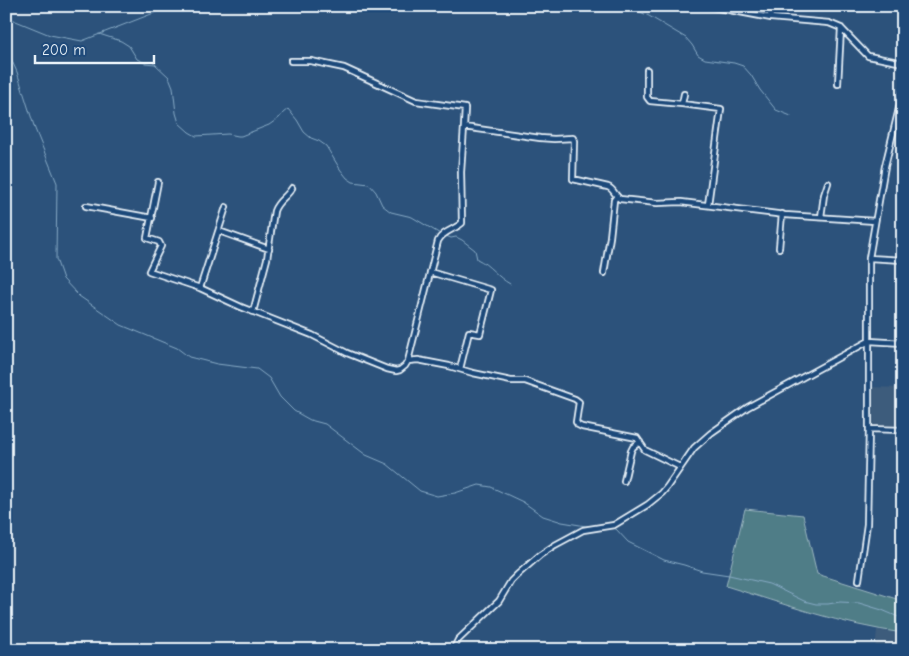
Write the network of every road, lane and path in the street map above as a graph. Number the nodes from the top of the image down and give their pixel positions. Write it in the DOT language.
graph roads {
  1 [pos="708,6"];
  2 [pos="769,6"];
  3 [pos="771,18"];
  4 [pos="841,28"];
  5 [pos="291,61"];
  6 [pos="903,63"];
  7 [pos="647,70"];
  8 [pos="838,84"];
  9 [pos="903,92"];
  10 [pos="684,94"];
  11 [pos="682,104"];
  12 [pos="464,127"];
  13 [pos="158,182"];
  14 [pos="828,183"];
  15 [pos="292,188"];
  16 [pos="617,196"];
  17 [pos="708,204"];
  18 [pos="86,206"];
  19 [pos="226,207"];
  20 [pos="782,214"];
  21 [pos="821,217"];
  22 [pos="152,218"];
  23 [pos="875,221"];
  24 [pos="219,231"];
  25 [pos="779,248"];
  26 [pos="269,249"];
  27 [pos="868,258"];
  28 [pos="903,260"];
  29 [pos="430,272"];
  30 [pos="604,273"];
  31 [pos="200,288"];
  32 [pos="253,312"];
  33 [pos="869,341"];
  34 [pos="903,343"];
  35 [pos="408,361"];
  36 [pos="460,369"];
  37 [pos="869,429"];
  38 [pos="903,430"];
  39 [pos="640,442"];
  40 [pos="680,467"];
  41 [pos="624,481"];
  42 [pos="859,580"];
  43 [pos="453,650"];
  1 -- 3 [label="street"];
  2 -- 3 [label="street"];
  3 -- 4 [label="street"];
  4 -- 6 [label="street"];
  4 -- 8 [label="street"];
  5 -- 12 [label="street"];
  7 -- 11 [label="street"];
  9 -- 23 [label="street"];
  10 -- 11 [label="street"];
  11 -- 17 [label="street"];
  12 -- 16 [label="street"];
  12 -- 29 [label="street"];
  13 -- 22 [label="street"];
  14 -- 21 [label="street"];
  15 -- 26 [label="street"];
  16 -- 17 [label="street"];
  16 -- 30 [label="street"];
  17 -- 20 [label="street"];
  18 -- 22 [label="street"];
  19 -- 24 [label="street"];
  20 -- 21 [label="street"];
  20 -- 25 [label="street"];
  21 -- 23 [label="street"];
  22 -- 31 [label="street"];
  23 -- 27 [label="street"];
  24 -- 26 [label="street"];
  24 -- 31 [label="street"];
  26 -- 32 [label="street"];
  27 -- 28 [label="street"];
  27 -- 33 [label="street"];
  29 -- 35 [label="street"];
  29 -- 36 [label="street"];
  31 -- 32 [label="street"];
  32 -- 35 [label="street"];
  33 -- 34 [label="street"];
  33 -- 37 [label="street"];
  33 -- 40 [label="street"];
  35 -- 36 [label="street"];
  36 -- 39 [label="street"];
  37 -- 38 [label="street"];
  37 -- 42 [label="street"];
  39 -- 40 [label="street"];
  39 -- 41 [label="street"];
  40 -- 43 [label="street"];
}
